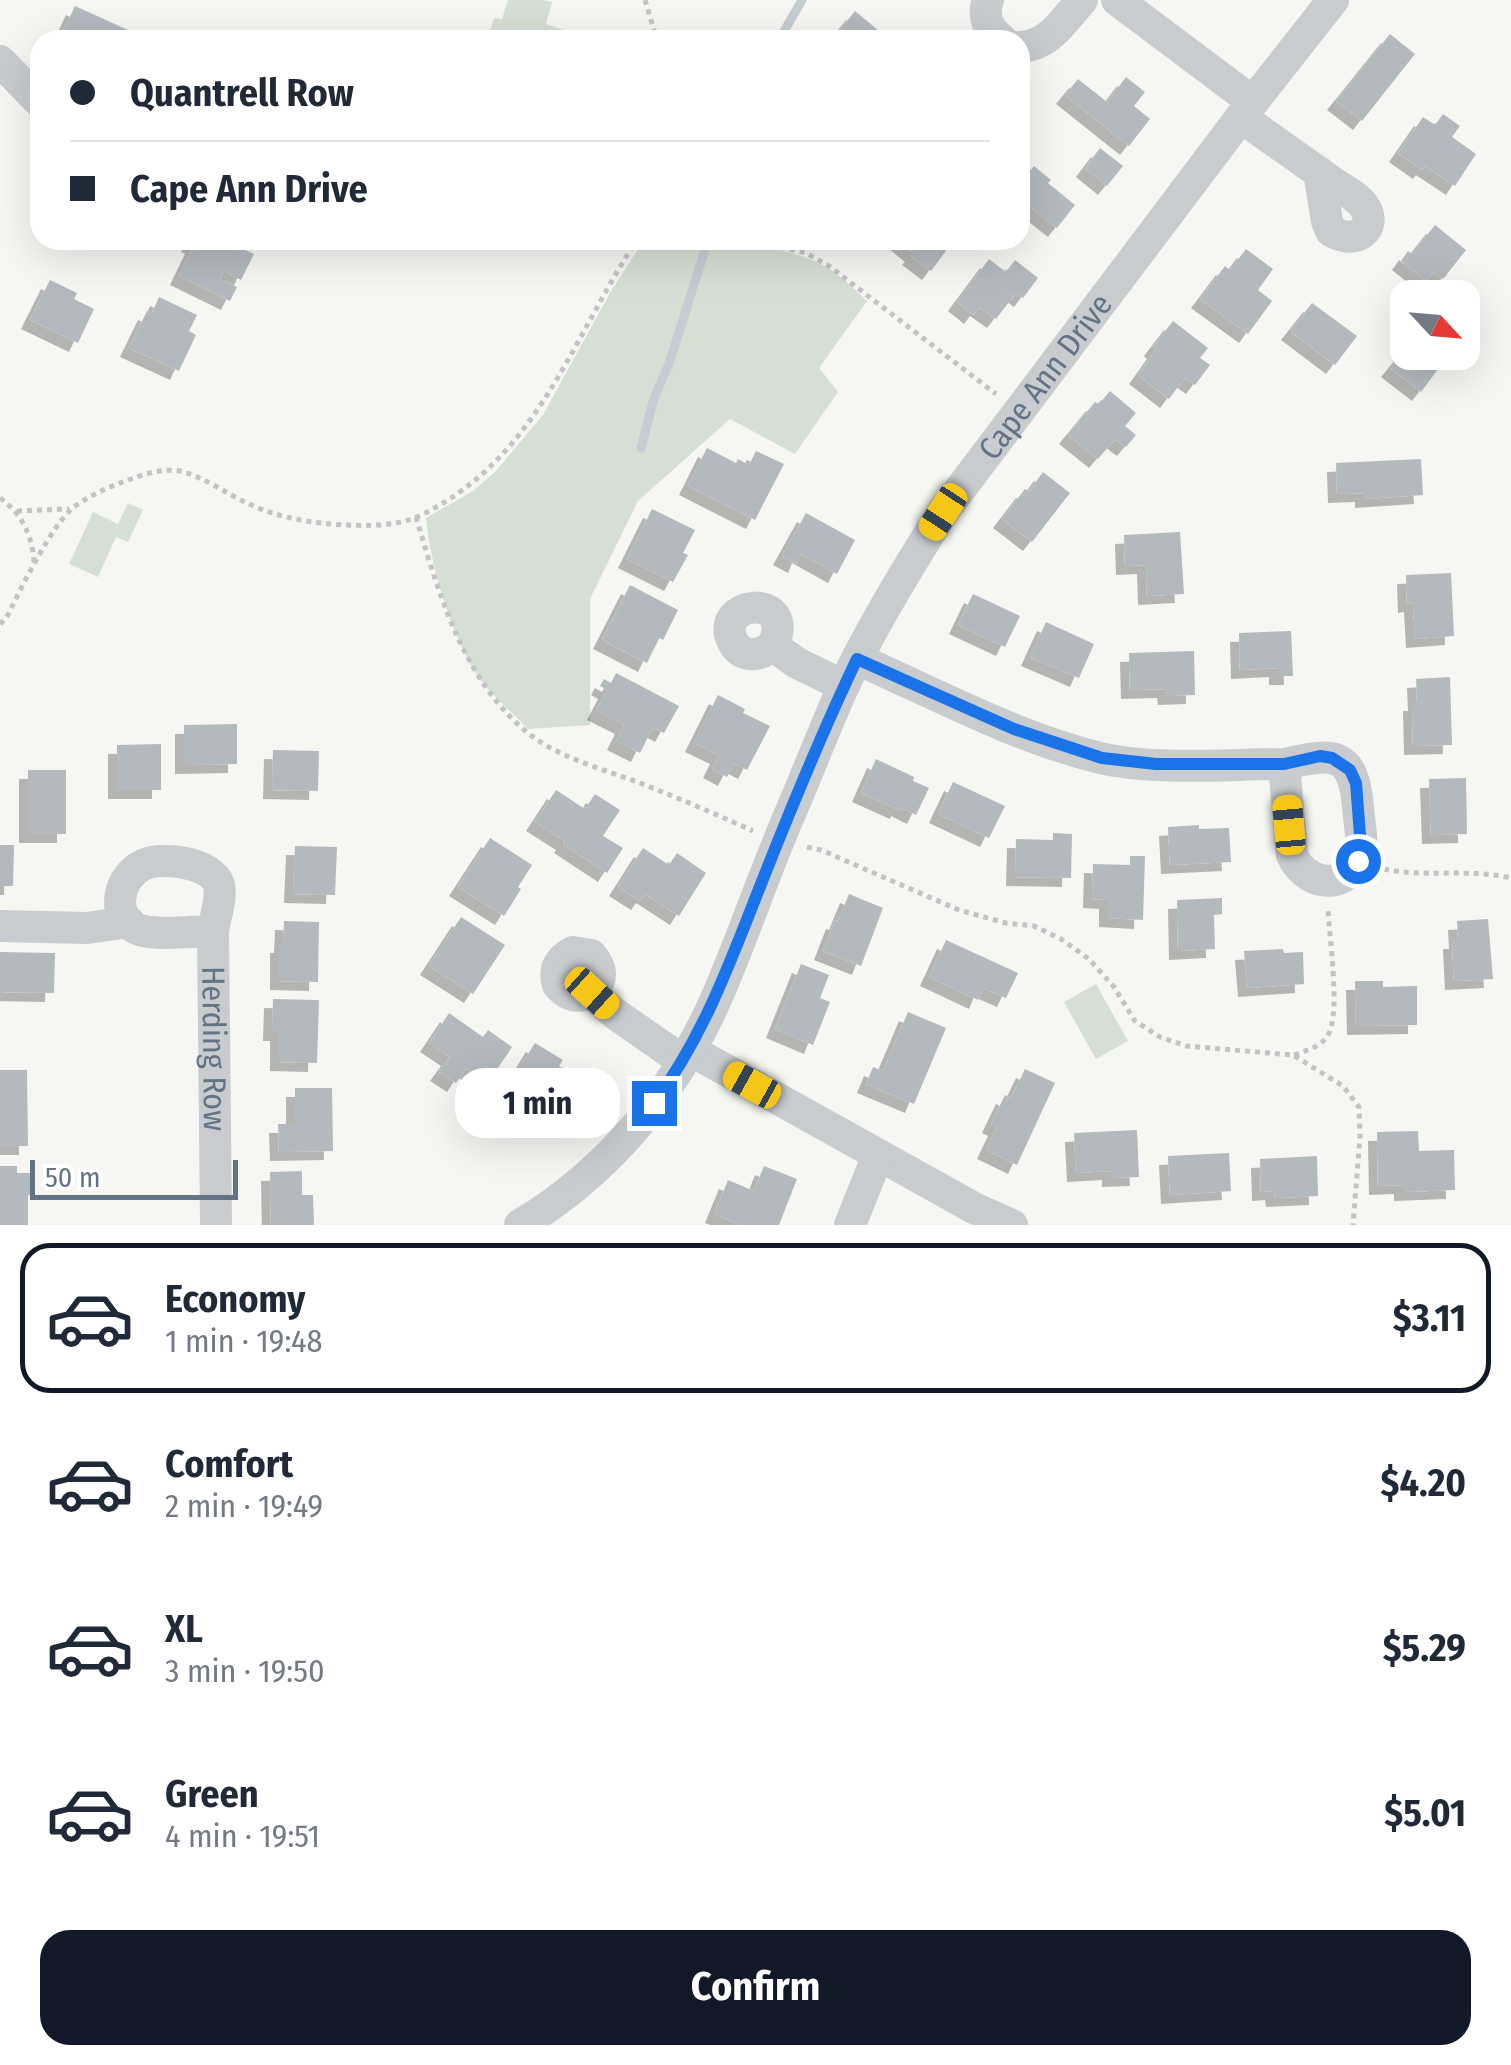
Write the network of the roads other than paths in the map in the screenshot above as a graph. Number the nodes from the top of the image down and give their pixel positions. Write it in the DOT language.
graph roads {
  1 [pos="988,0"];
  2 [pos="1082,0"];
  3 [pos="1117,0"];
  4 [pos="1333,0"];
  5 [pos="992,30"];
  6 [pos="1030,47"];
  7 [pos="0,61"];
  8 [pos="30,92"];
  9 [pos="1247,110"];
  10 [pos="1318,172"];
  11 [pos="773,646"];
  12 [pos="850,673"];
  13 [pos="1284,764"];
  14 [pos="129,922"];
  15 [pos="0,926"];
  16 [pos="213,931"];
  17 [pos="592,993"];
  18 [pos="686,1055"];
  19 [pos="878,1155"];
  20 [pos="216,1225"];
  21 [pos="520,1225"];
  22 [pos="850,1225"];
  23 [pos="1012,1225"];
  1 -- 5 [label="street"];
  2 -- 6 [label="street"];
  3 -- 9 [label="street"];
  4 -- 9 [label="street, Cape Ann Drive"];
  7 -- 8 [label="street"];
  9 -- 10 [label="street"];
  9 -- 12 [label="street, Cape Ann Drive"];
  11 -- 12 [label="street"];
  12 -- 13 [label="street"];
  12 -- 18 [label="street, Cape Ann Drive"];
  13 -- 13 [label="street"];
  14 -- 15 [label="street"];
  14 -- 16 [label="street, Herding Row"];
  14 -- 16 [label="street, Herding Row"];
  16 -- 20 [label="street, Herding Row"];
  17 -- 18 [label="street"];
  18 -- 19 [label="street"];
  18 -- 21 [label="street, Cape Ann Drive"];
  19 -- 22 [label="street"];
  19 -- 23 [label="street"];
}
